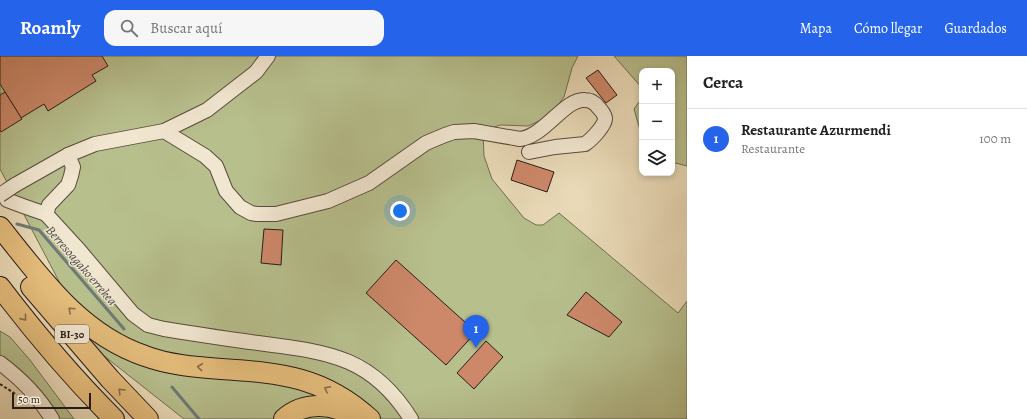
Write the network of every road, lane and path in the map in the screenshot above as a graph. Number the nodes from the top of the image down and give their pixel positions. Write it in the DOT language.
graph roads {
  1 [pos="268,56"];
  2 [pos="164,131"];
  3 [pos="529,152"];
  4 [pos="68,155"];
  5 [pos="4,198"];
  6 [pos="46,214"];
  7 [pos="0,227"];
  8 [pos="0,246"];
  9 [pos="0,287"];
  10 [pos="0,362"];
  11 [pos="48,417"];
  12 [pos="114,419"];
  13 [pos="148,419"];
  14 [pos="284,419"];
  15 [pos="358,419"];
  16 [pos="370,419"];
  17 [pos="411,419"];
  1 -- 2 [label="street"];
  2 -- 3 [label="street"];
  2 -- 4 [label="street"];
  4 -- 5 [label="street, bridge"];
  4 -- 6 [label="street"];
  5 -- 6 [label="street"];
  6 -- 17 [label="street"];
  16 -- 7 [label="highway, one-way"];
  13 -- 8 [label="highway, BI-30, one-way"];
  9 -- 12 [label="highway, BI-30, one-way"];
  10 -- 11 [label="street"];
  14 -- 15 [label="highway"];
}
